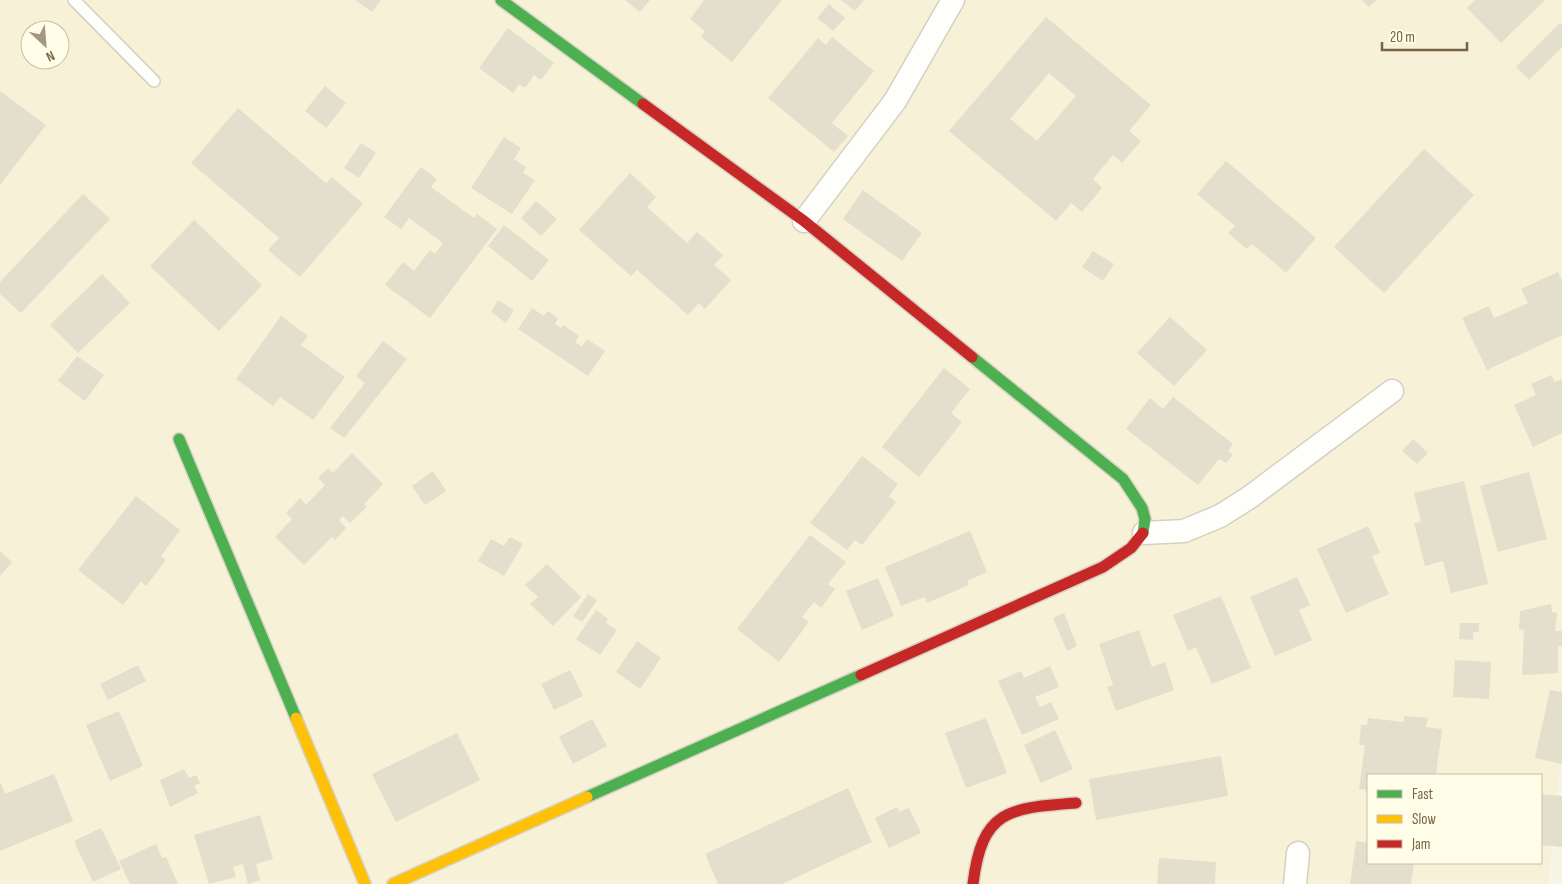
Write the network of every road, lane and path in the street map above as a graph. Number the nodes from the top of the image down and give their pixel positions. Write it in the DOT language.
graph roads {
  1 [pos="74,0"];
  2 [pos="502,0"];
  3 [pos="953,0"];
  4 [pos="154,81"];
  5 [pos="804,221"];
  6 [pos="1392,391"];
  7 [pos="179,439"];
  8 [pos="1144,533"];
  9 [pos="1076,803"];
  10 [pos="1298,853"];
  11 [pos="365,884"];
  12 [pos="393,884"];
  13 [pos="973,884"];
  14 [pos="1295,884"];
  1 -- 4 [label="lane"];
  2 -- 5 [label="street"];
  3 -- 5 [label="street"];
  5 -- 8 [label="street"];
  6 -- 8 [label="street"];
  7 -- 11 [label="street"];
  8 -- 12 [label="street"];
  9 -- 13 [label="street"];
  10 -- 14 [label="street"];
}
